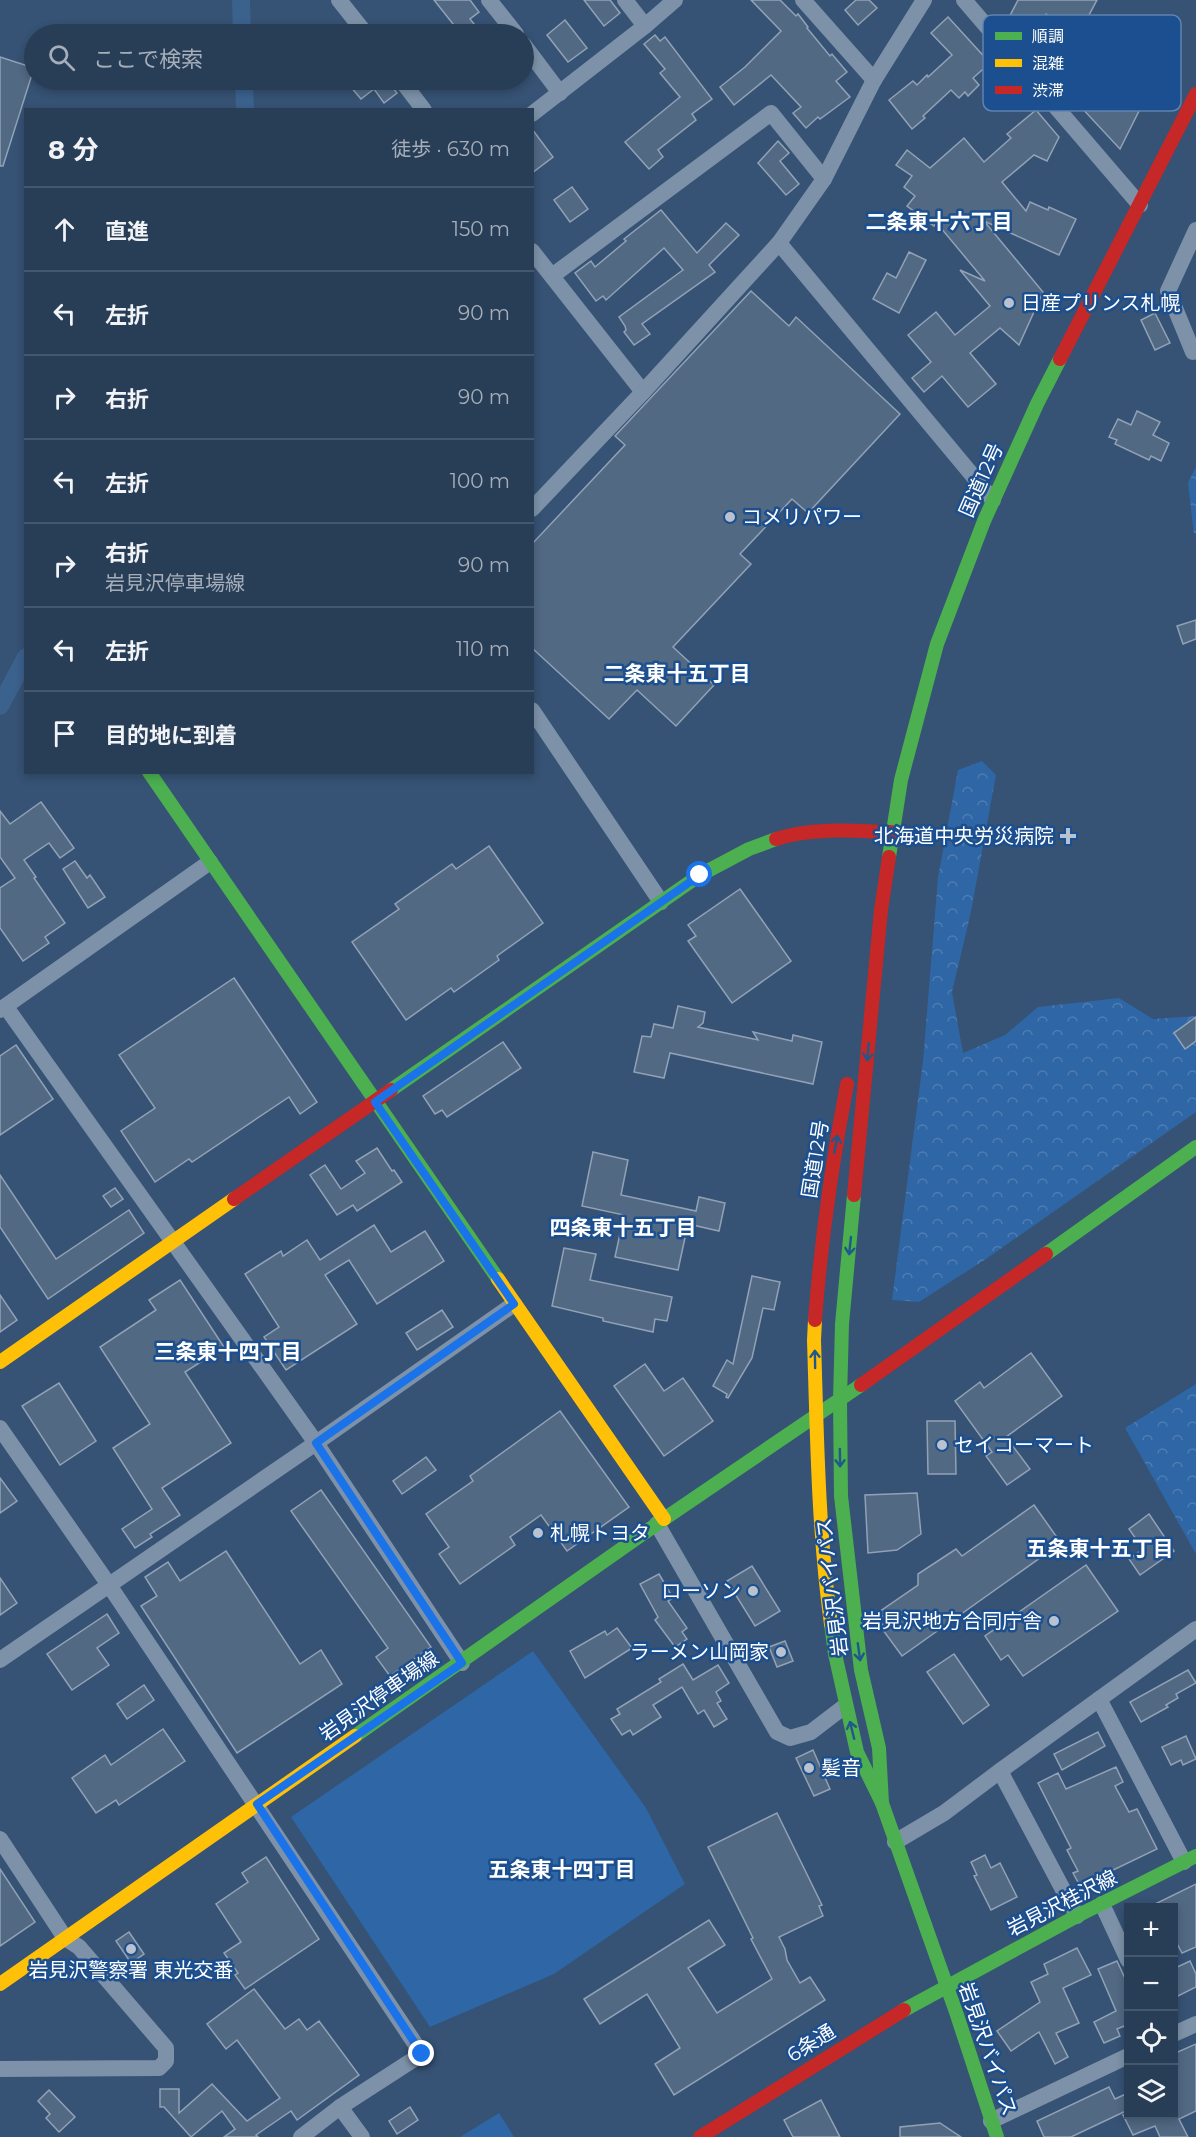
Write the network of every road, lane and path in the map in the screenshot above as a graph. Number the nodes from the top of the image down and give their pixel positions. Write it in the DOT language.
graph roads {
  1 [pos="339,0"];
  2 [pos="489,0"];
  3 [pos="625,0"];
  4 [pos="675,0"];
  5 [pos="803,0"];
  6 [pos="924,0"];
  7 [pos="964,0"];
  8 [pos="983,22"];
  9 [pos="358,24"];
  10 [pos="508,24"];
  11 [pos="645,26"];
  12 [pos="534,58"];
  13 [pos="874,80"];
  14 [pos="409,90"];
  15 [pos="560,93"];
  16 [pos="1196,94"];
  17 [pos="422,108"];
  18 [pos="1059,111"];
  19 [pos="534,112"];
  20 [pos="824,179"];
  21 [pos="1140,205"];
  22 [pos="1196,230"];
  23 [pos="778,243"];
  24 [pos="534,254"];
  25 [pos="552,276"];
  26 [pos="1196,351"];
  27 [pos="643,392"];
  28 [pos="993,500"];
  29 [pos="534,507"];
  30 [pos="534,713"];
  31 [pos="150,774"];
  32 [pos="891,832"];
  33 [pos="210,862"];
  34 [pos="661,902"];
  35 [pos="881,910"];
  36 [pos="3,1008"];
  37 [pos="375,1102"];
  38 [pos="1196,1147"];
  39 [pos="172,1243"];
  40 [pos="514,1304"];
  41 [pos="0,1362"];
  42 [pos="840,1400"];
  43 [pos="816,1417"];
  44 [pos="0,1428"];
  45 [pos="316,1443"];
  46 [pos="661,1522"];
  47 [pos="109,1585"];
  48 [pos="1196,1630"];
  49 [pos="0,1660"];
  50 [pos="462,1663"];
  51 [pos="1099,1699"];
  52 [pos="846,1706"];
  53 [pos="1000,1771"];
  54 [pos="882,1803"];
  55 [pos="257,1804"];
  56 [pos="0,1839"];
  57 [pos="895,1842"];
  58 [pos="1190,1859"];
  59 [pos="1102,1904"];
  60 [pos="1077,1916"];
  61 [pos="65,1938"];
  62 [pos="1127,1957"];
  63 [pos="0,1984"];
  64 [pos="946,1986"];
  65 [pos="1196,2024"];
  66 [pos="1178,2032"];
  67 [pos="1124,2058"];
  68 [pos="0,2069"];
  69 [pos="340,2107"];
  70 [pos="994,2129"];
  71 [pos="301,2137"];
  72 [pos="362,2137"];
  73 [pos="700,2137"];
  1 -- 9 [label="street"];
  2 -- 10 [label="street"];
  3 -- 11 [label="street"];
  4 -- 11 [label="street"];
  5 -- 13 [label="street"];
  6 -- 13 [label="street"];
  7 -- 8 [label="street"];
  11 -- 15 [label="street"];
  12 -- 15 [label="street"];
  13 -- 20 [label="street"];
  14 -- 17 [label="street"];
  15 -- 19 [label="street"];
  16 -- 21 [label="main road, 国道12号"];
  18 -- 21 [label="street"];
  20 -- 23 [label="street"];
  20 -- 25 [label="street"];
  21 -- 28 [label="main road, 国道12号"];
  22 -- 26 [label="street"];
  23 -- 27 [label="street"];
  23 -- 28 [label="street"];
  24 -- 25 [label="street"];
  25 -- 27 [label="street"];
  27 -- 29 [label="street"];
  28 -- 32 [label="main road, 国道12号"];
  30 -- 34 [label="street"];
  31 -- 33 [label="main road"];
  32 -- 34 [label="main road"];
  32 -- 35 [label="main road, 国道12号"];
  33 -- 36 [label="street"];
  33 -- 37 [label="main road"];
  34 -- 37 [label="main road"];
  35 -- 42 [label="main road, 国道12号, one-way"];
  43 -- 35 [label="main road, 国道12号, one-way"];
  36 -- 39 [label="street"];
  37 -- 39 [label="main road"];
  37 -- 40 [label="main road"];
  38 -- 42 [label="main road, 岩見沢停車場線"];
  39 -- 41 [label="main road"];
  39 -- 45 [label="street"];
  40 -- 45 [label="street"];
  40 -- 46 [label="main road"];
  42 -- 43 [label="main road, 岩見沢停車場線"];
  42 -- 54 [label="main road, 岩見沢バイパス, one-way"];
  43 -- 46 [label="main road, 岩見沢停車場線"];
  43 -- 52 [label="main road, 岩見沢バイパス"];
  44 -- 47 [label="street"];
  45 -- 47 [label="street"];
  45 -- 50 [label="street"];
  46 -- 50 [label="main road, 岩見沢停車場線"];
  46 -- 52 [label="street"];
  47 -- 49 [label="street"];
  47 -- 55 [label="street"];
  48 -- 51 [label="street"];
  50 -- 55 [label="main road, 岩見沢停車場線"];
  51 -- 53 [label="street"];
  51 -- 58 [label="street"];
  54 -- 52 [label="main road, 岩見沢バイパス, one-way"];
  53 -- 57 [label="street"];
  53 -- 60 [label="street"];
  54 -- 57 [label="main road, 岩見沢バイパス"];
  55 -- 61 [label="main road, 岩見沢停車場線"];
  55 -- 69 [label="street"];
  56 -- 61 [label="street"];
  57 -- 64 [label="main road, 岩見沢バイパス"];
  58 -- 59 [label="main road, 岩見沢桂沢線"];
  59 -- 60 [label="main road, 岩見沢桂沢線"];
  59 -- 62 [label="street"];
  60 -- 64 [label="main road, 岩見沢桂沢線"];
  61 -- 63 [label="main road, 岩見沢停車場線"];
  61 -- 68 [label="street"];
  64 -- 70 [label="main road, 岩見沢バイパス"];
  64 -- 73 [label="main road, 6条通"];
  65 -- 66 [label="street"];
  67 -- 70 [label="street"];
  69 -- 71 [label="street"];
  69 -- 72 [label="street"];
}
